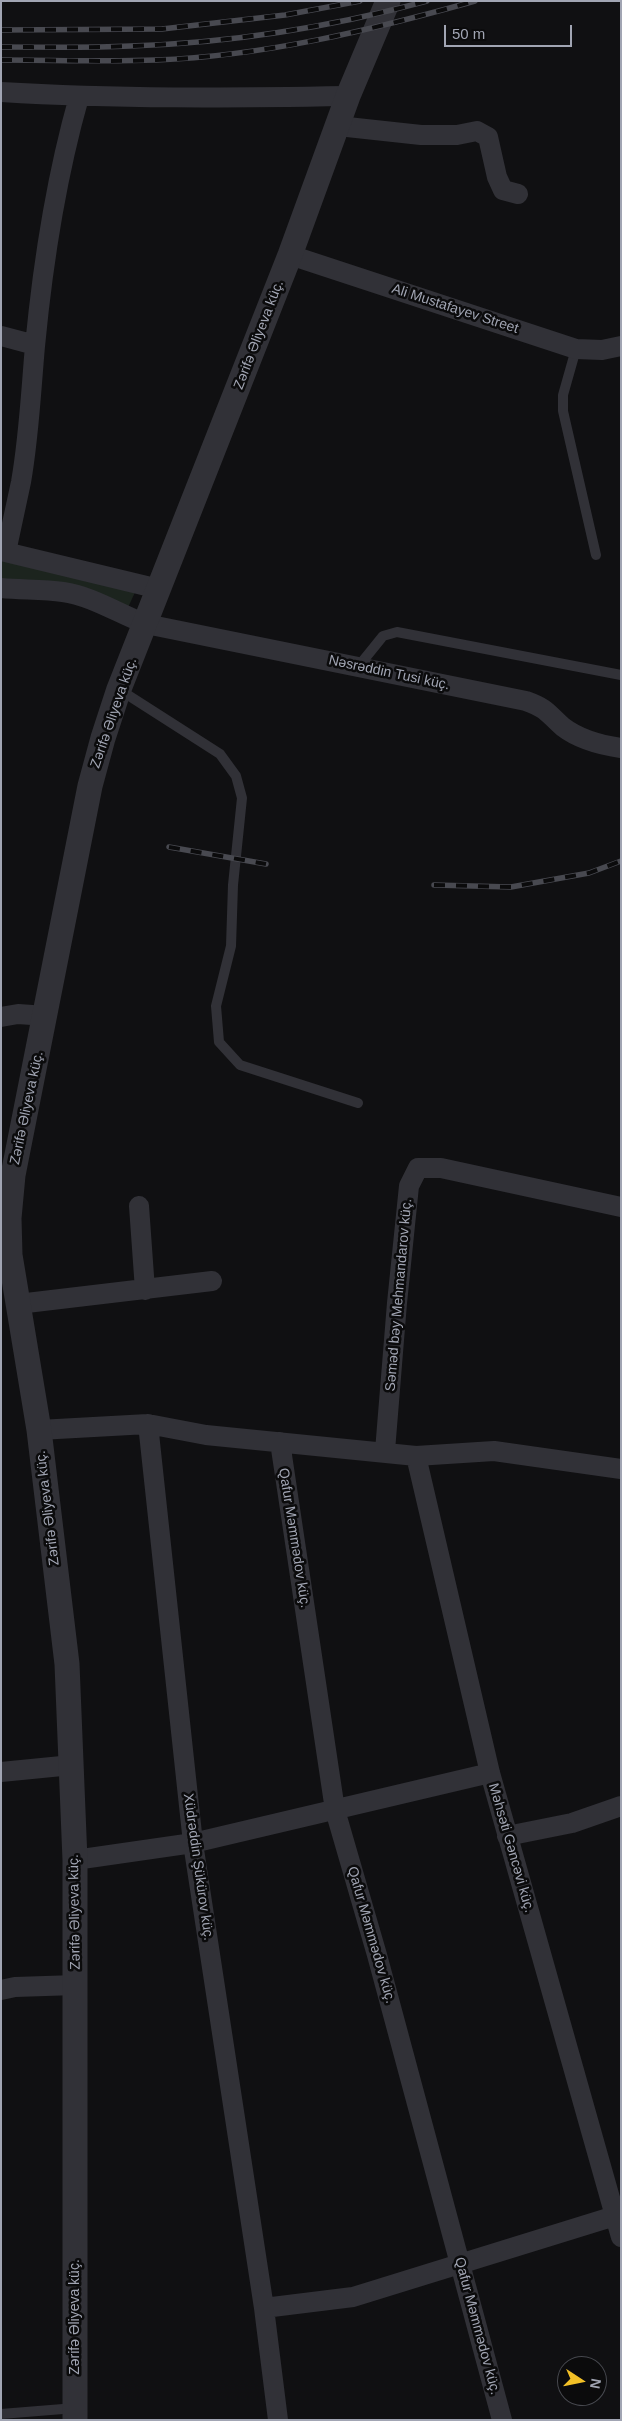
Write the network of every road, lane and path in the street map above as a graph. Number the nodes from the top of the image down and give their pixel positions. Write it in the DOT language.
graph roads {
  1 [pos="388,1"];
  2 [pos="1,92"];
  3 [pos="348,96"];
  4 [pos="79,97"];
  5 [pos="338,126"];
  6 [pos="518,194"];
  7 [pos="290,255"];
  8 [pos="1,336"];
  9 [pos="35,345"];
  10 [pos="621,346"];
  11 [pos="576,349"];
  12 [pos="3,552"];
  13 [pos="596,555"];
  14 [pos="1,588"];
  15 [pos="159,590"];
  16 [pos="146,624"];
  17 [pos="358,667"];
  18 [pos="621,675"];
  19 [pos="119,689"];
  20 [pos="621,748"];
  21 [pos="46,1016"];
  22 [pos="1,1017"];
  23 [pos="358,1102"];
  24 [pos="139,1206"];
  25 [pos="621,1207"];
  26 [pos="212,1281"];
  27 [pos="145,1290"];
  28 [pos="18,1304"];
  29 [pos="148,1424"];
  30 [pos="39,1430"];
  31 [pos="280,1442"];
  32 [pos="385,1451"];
  33 [pos="416,1456"];
  34 [pos="621,1469"];
  35 [pos="72,1765"];
  36 [pos="1,1772"];
  37 [pos="490,1773"];
  38 [pos="621,1806"];
  39 [pos="335,1810"];
  40 [pos="506,1836"];
  41 [pos="193,1843"];
  42 [pos="75,1860"];
  43 [pos="76,1985"];
  44 [pos="1,1990"];
  45 [pos="618,2214"];
  46 [pos="621,2236"];
  47 [pos="460,2264"];
  48 [pos="264,2308"];
  49 [pos="1,2414"];
  50 [pos="69,2414"];
  51 [pos="278,2420"];
  52 [pos="502,2420"];
  1 -- 3 [label="street, Zərifə Əliyeva küç."];
  2 -- 4 [label="street"];
  3 -- 4 [label="street"];
  3 -- 5 [label="street, Zərifə Əliyeva küç."];
  4 -- 9 [label="street"];
  5 -- 6 [label="street"];
  5 -- 7 [label="street, Zərifə Əliyeva küç."];
  7 -- 11 [label="street, Ali Mustafayev Street"];
  7 -- 15 [label="street, Zərifə Əliyeva küç."];
  8 -- 9 [label="street"];
  9 -- 12 [label="street"];
  10 -- 11 [label="street, Ali Mustafayev Street"];
  11 -- 13 [label="lane"];
  12 -- 15 [label="street"];
  14 -- 16 [label="street, Nəsrəddin Tusi küç."];
  15 -- 16 [label="street, Zərifə Əliyeva küç."];
  16 -- 17 [label="street, Nəsrəddin Tusi küç."];
  16 -- 19 [label="street, Zərifə Əliyeva küç."];
  17 -- 18 [label="lane"];
  17 -- 20 [label="street, Nəsrəddin Tusi küç."];
  19 -- 21 [label="street, Zərifə Əliyeva küç."];
  19 -- 23 [label="lane"];
  21 -- 22 [label="street"];
  21 -- 28 [label="street, Zərifə Əliyeva küç."];
  24 -- 27 [label="street"];
  25 -- 32 [label="street, Səməd bəy Mehmandarov küç."];
  26 -- 27 [label="street"];
  27 -- 28 [label="street"];
  28 -- 30 [label="street, Zərifə Əliyeva küç."];
  29 -- 30 [label="street"];
  29 -- 31 [label="street"];
  29 -- 41 [label="street, Xüdrəddin Şükürov küç."];
  30 -- 35 [label="street, Zərifə Əliyeva küç."];
  31 -- 32 [label="street"];
  31 -- 39 [label="street, Qafur Məmmədov küç."];
  32 -- 33 [label="street"];
  33 -- 34 [label="street"];
  33 -- 37 [label="street, Məhsəti Gəncəvi küç."];
  35 -- 36 [label="street"];
  35 -- 42 [label="street, Zərifə Əliyeva küç."];
  37 -- 39 [label="street"];
  37 -- 40 [label="street, Məhsəti Gəncəvi küç."];
  38 -- 40 [label="street"];
  39 -- 41 [label="street"];
  39 -- 47 [label="street, Qafur Məmmədov küç."];
  40 -- 45 [label="street, Məhsəti Gəncəvi küç."];
  41 -- 42 [label="street"];
  41 -- 48 [label="street, Xüdrəddin Şükürov küç."];
  42 -- 43 [label="street, Zərifə Əliyeva küç."];
  43 -- 44 [label="street"];
  43 -- 50 [label="street, Zərifə Əliyeva küç."];
  45 -- 46 [label="street, Məhsəti Gəncəvi küç."];
  45 -- 47 [label="street"];
  47 -- 48 [label="street"];
  47 -- 52 [label="street, Qafur Məmmədov küç."];
  48 -- 51 [label="street, Xüdrəddin Şükürov küç."];
  49 -- 50 [label="lane"];
}
